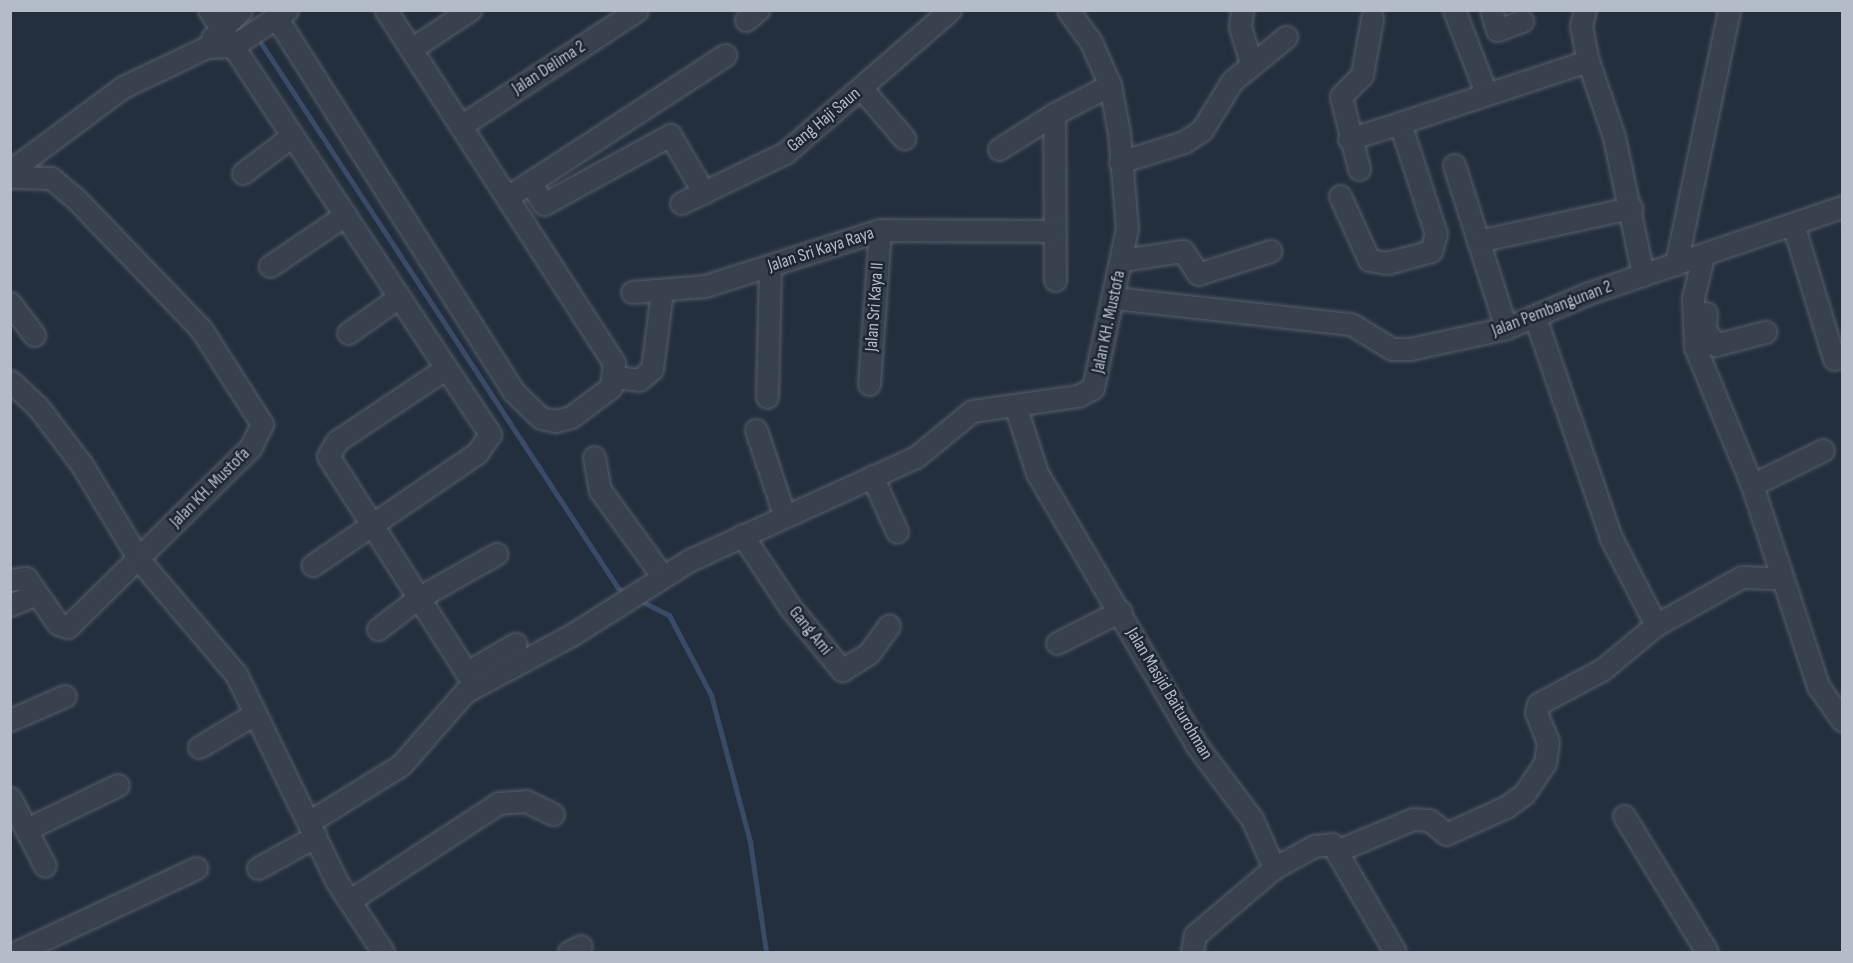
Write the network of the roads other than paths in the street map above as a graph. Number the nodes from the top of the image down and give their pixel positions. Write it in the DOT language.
graph roads {
  1 [pos="386,10"];
  2 [pos="470,10"];
  3 [pos="637,10"];
  4 [pos="950,10"];
  5 [pos="1068,10"];
  6 [pos="1242,10"];
  7 [pos="1454,10"];
  8 [pos="1491,10"];
  9 [pos="1585,10"];
  10 [pos="1730,10"];
  11 [pos="224,17"];
  12 [pos="275,18"];
  13 [pos="1372,18"];
  14 [pos="1522,21"];
  15 [pos="1286,37"];
  16 [pos="237,44"];
  17 [pos="207,47"];
  18 [pos="411,49"];
  19 [pos="725,55"];
  20 [pos="1588,61"];
  21 [pos="1251,64"];
  22 [pos="1110,85"];
  23 [pos="862,89"];
  24 [pos="1486,93"];
  25 [pos="1054,114"];
  26 [pos="1400,123"];
  27 [pos="462,124"];
  28 [pos="292,136"];
  29 [pos="903,138"];
  30 [pos="1349,139"];
  31 [pos="999,148"];
  32 [pos="1120,162"];
  33 [pos="1454,165"];
  34 [pos="1359,169"];
  35 [pos="10,171"];
  36 [pos="243,173"];
  37 [pos="10,177"];
  38 [pos="530,182"];
  39 [pos="704,193"];
  40 [pos="509,196"];
  41 [pos="1340,196"];
  42 [pos="681,203"];
  43 [pos="1842,207"];
  44 [pos="1631,208"];
  45 [pos="345,215"];
  46 [pos="1793,224"];
  47 [pos="880,230"];
  48 [pos="1054,231"];
  49 [pos="1478,241"];
  50 [pos="1270,251"];
  51 [pos="1693,259"];
  52 [pos="1122,260"];
  53 [pos="270,266"];
  54 [pos="770,267"];
  55 [pos="1643,275"];
  56 [pos="1055,280"];
  57 [pos="662,291"];
  58 [pos="632,292"];
  59 [pos="399,297"];
  60 [pos="1114,297"];
  61 [pos="10,303"];
  62 [pos="1535,317"];
  63 [pos="1506,328"];
  64 [pos="1765,332"];
  65 [pos="348,333"];
  66 [pos="34,335"];
  67 [pos="1834,359"];
  68 [pos="446,368"];
  69 [pos="616,377"];
  70 [pos="10,381"];
  71 [pos="869,384"];
  72 [pos="767,397"];
  73 [pos="1016,408"];
  74 [pos="756,430"];
  75 [pos="1823,450"];
  76 [pos="594,457"];
  77 [pos="872,476"];
  78 [pos="1752,485"];
  79 [pos="784,514"];
  80 [pos="369,523"];
  81 [pos="897,532"];
  82 [pos="741,535"];
  83 [pos="496,554"];
  84 [pos="140,561"];
  85 [pos="313,565"];
  86 [pos="663,577"];
  87 [pos="1777,578"];
  88 [pos="10,580"];
  89 [pos="418,598"];
  90 [pos="1120,611"];
  91 [pos="889,625"];
  92 [pos="1656,625"];
  93 [pos="378,629"];
  94 [pos="1057,643"];
  95 [pos="515,644"];
  96 [pos="471,679"];
  97 [pos="65,696"];
  98 [pos="254,715"];
  99 [pos="10,720"];
  100 [pos="1842,720"];
  101 [pos="199,747"];
  102 [pos="118,785"];
  103 [pos="10,798"];
  104 [pos="553,814"];
  105 [pos="1624,816"];
  106 [pos="27,829"];
  107 [pos="313,829"];
  108 [pos="1339,850"];
  109 [pos="45,866"];
  110 [pos="196,868"];
  111 [pos="258,868"];
  112 [pos="1274,868"];
  113 [pos="349,901"];
  114 [pos="17,952"];
  115 [pos="383,952"];
  116 [pos="1192,952"];
  117 [pos="1395,952"];
  118 [pos="1707,952"];
  1 -- 18 [label="street"];
  2 -- 18 [label="street"];
  3 -- 27 [label="street, Jalan Delima 2"];
  4 -- 23 [label="street, Gang Haji Saun"];
  5 -- 22 [label="street, Jalan KH. Mustofa"];
  6 -- 21 [label="street"];
  7 -- 24 [label="street"];
  8 -- 14 [label="street"];
  9 -- 20 [label="street"];
  10 -- 51 [label="street"];
  11 -- 16 [label="street"];
  11 -- 17 [label="street"];
  12 -- 16 [label="street"];
  12 -- 69 [label="street"];
  13 -- 30 [label="street"];
  15 -- 21 [label="street"];
  16 -- 17 [label="street"];
  16 -- 28 [label="street"];
  17 -- 35 [label="street"];
  18 -- 27 [label="street"];
  19 -- 38 [label="street"];
  20 -- 24 [label="street"];
  20 -- 44 [label="street"];
  21 -- 32 [label="street"];
  22 -- 25 [label="street"];
  22 -- 32 [label="street, Jalan KH. Mustofa"];
  23 -- 29 [label="street"];
  23 -- 39 [label="street, Gang Haji Saun"];
  24 -- 26 [label="street"];
  25 -- 31 [label="street"];
  25 -- 48 [label="street"];
  26 -- 30 [label="street"];
  26 -- 41 [label="street"];
  27 -- 40 [label="street"];
  28 -- 36 [label="street"];
  28 -- 45 [label="street"];
  30 -- 34 [label="street"];
  32 -- 52 [label="street, Jalan KH. Mustofa"];
  33 -- 49 [label="street"];
  37 -- 84 [label="street, Jalan KH. Mustofa"];
  38 -- 39 [label="street"];
  38 -- 40 [label="street"];
  39 -- 42 [label="street, Gang Haji Saun"];
  40 -- 69 [label="street"];
  43 -- 46 [label="street, Jalan Pembangunan 2"];
  44 -- 49 [label="street"];
  44 -- 55 [label="street"];
  45 -- 53 [label="street"];
  45 -- 59 [label="street"];
  46 -- 51 [label="street, Jalan Pembangunan 2"];
  46 -- 67 [label="street"];
  47 -- 48 [label="street, Jalan Sri Kaya Raya"];
  47 -- 54 [label="street, Jalan Sri Kaya Raya"];
  47 -- 71 [label="street, Jalan Sri Kaya II"];
  48 -- 56 [label="street"];
  49 -- 63 [label="street"];
  50 -- 52 [label="street"];
  51 -- 55 [label="street, Jalan Pembangunan 2"];
  51 -- 64 [label="street"];
  51 -- 78 [label="street"];
  52 -- 60 [label="street, Jalan KH. Mustofa"];
  54 -- 57 [label="street, Jalan Sri Kaya Raya"];
  54 -- 72 [label="street"];
  55 -- 62 [label="street, Jalan Pembangunan 2"];
  57 -- 58 [label="street, Jalan Sri Kaya Raya"];
  57 -- 69 [label="street"];
  59 -- 65 [label="street"];
  59 -- 68 [label="street"];
  60 -- 63 [label="street, Jalan Pembangunan 2"];
  60 -- 73 [label="street, Jalan KH. Mustofa"];
  61 -- 66 [label="street"];
  62 -- 63 [label="street, Jalan Pembangunan 2"];
  62 -- 92 [label="street"];
  68 -- 80 [label="street"];
  68 -- 80 [label="street"];
  70 -- 84 [label="street"];
  73 -- 77 [label="street, Jalan KH. Mustofa"];
  73 -- 90 [label="street, Jalan Masjid Baiturohman"];
  74 -- 79 [label="street"];
  75 -- 78 [label="street"];
  76 -- 86 [label="street"];
  77 -- 79 [label="street, Jalan KH. Mustofa"];
  77 -- 81 [label="street"];
  78 -- 87 [label="street"];
  79 -- 82 [label="street, Jalan KH. Mustofa"];
  80 -- 85 [label="street"];
  80 -- 89 [label="street"];
  82 -- 86 [label="street, Jalan KH. Mustofa"];
  82 -- 91 [label="street, Gang Ami"];
  83 -- 89 [label="street"];
  84 -- 88 [label="street, Jalan KH. Mustofa"];
  84 -- 98 [label="street"];
  86 -- 96 [label="street, Jalan KH. Mustofa"];
  87 -- 92 [label="street"];
  87 -- 100 [label="street"];
  89 -- 93 [label="street"];
  89 -- 96 [label="street"];
  90 -- 94 [label="street"];
  90 -- 112 [label="street, Jalan Masjid Baiturohman"];
  92 -- 108 [label="street"];
  95 -- 96 [label="street"];
  96 -- 107 [label="street"];
  97 -- 99 [label="street"];
  98 -- 101 [label="street"];
  98 -- 107 [label="street"];
  102 -- 106 [label="street"];
  103 -- 106 [label="street"];
  104 -- 113 [label="street"];
  105 -- 118 [label="street"];
  106 -- 109 [label="street"];
  107 -- 111 [label="street"];
  107 -- 113 [label="street"];
  108 -- 112 [label="street"];
  108 -- 117 [label="street"];
  110 -- 114 [label="street"];
  112 -- 116 [label="street"];
  113 -- 115 [label="street"];
}
